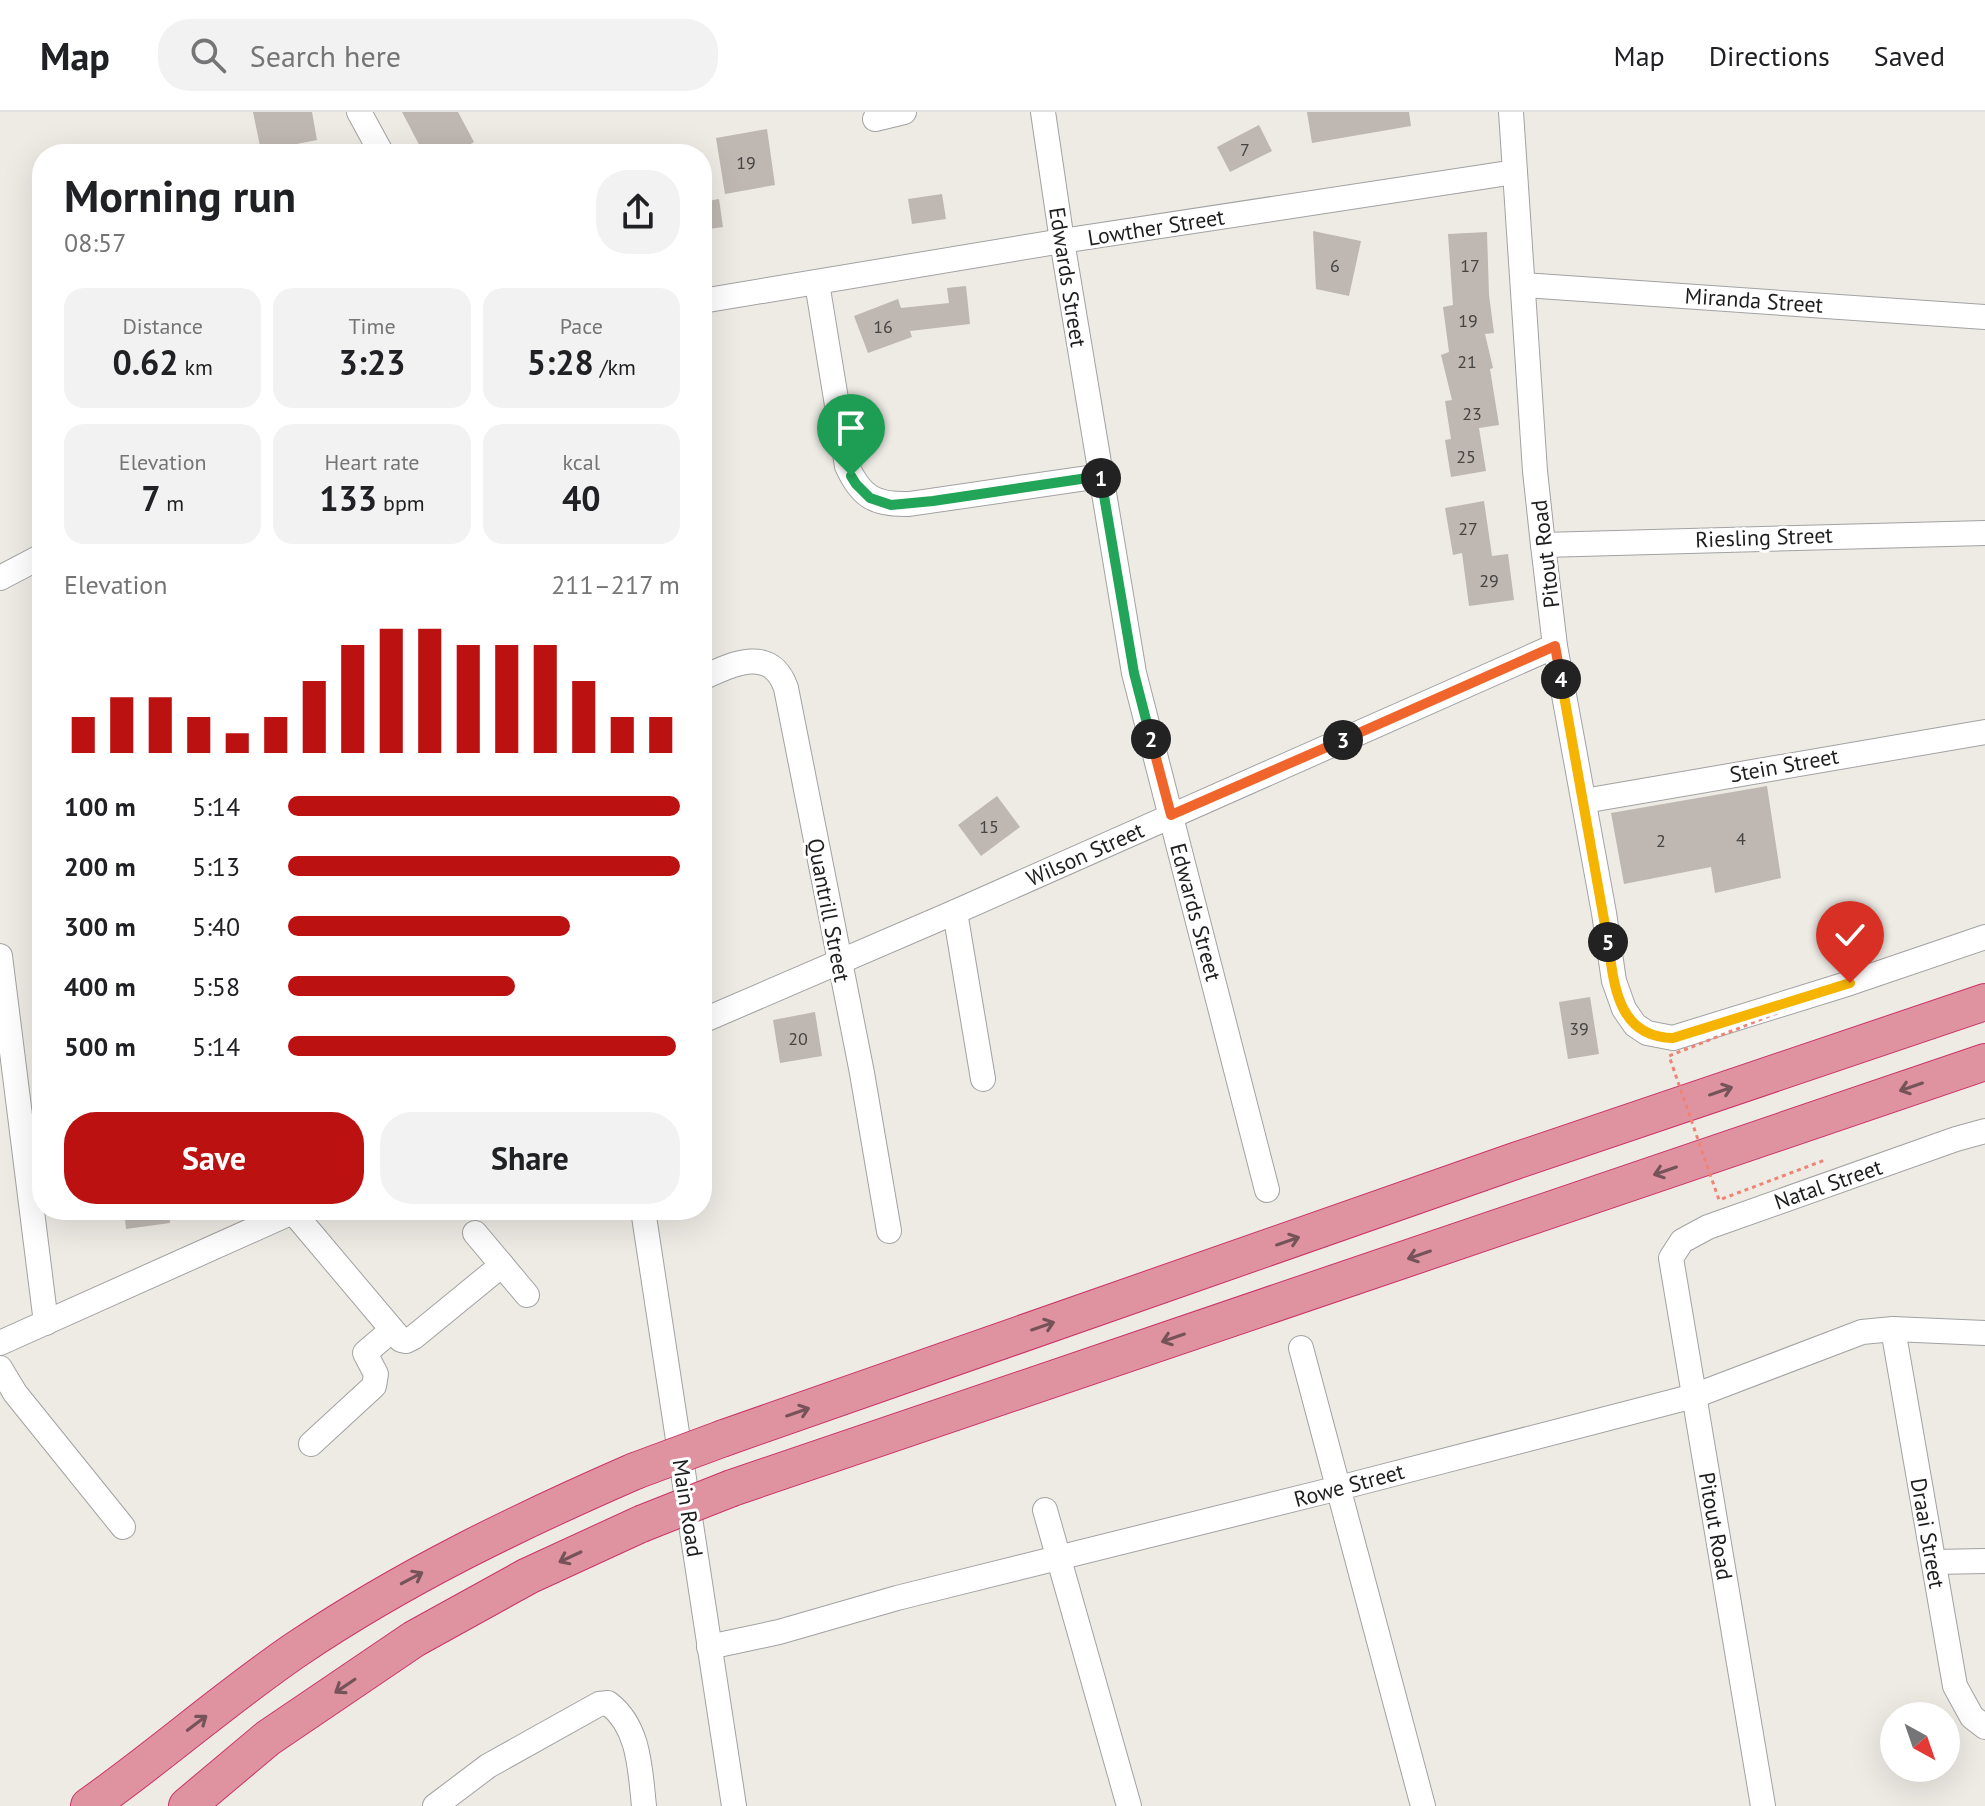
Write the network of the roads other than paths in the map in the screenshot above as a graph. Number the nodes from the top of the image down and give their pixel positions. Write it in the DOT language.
graph roads {
  1 [pos="342,112"];
  2 [pos="359,112"];
  3 [pos="904,112"];
  4 [pos="1043,112"];
  5 [pos="1511,112"];
  6 [pos="875,119"];
  7 [pos="359,144"];
  8 [pos="377,144"];
  9 [pos="1515,172"];
  10 [pos="1062,241"];
  11 [pos="817,283"];
  12 [pos="1523,285"];
  13 [pos="712,299"];
  14 [pos="1985,317"];
  15 [pos="1101,476"];
  16 [pos="1985,533"];
  17 [pos="1543,545"];
  18 [pos="32,561"];
  19 [pos="0,578"];
  20 [pos="1555,646"];
  21 [pos="712,674"];
  22 [pos="1985,732"];
  23 [pos="1584,801"];
  24 [pos="1171,815"];
  25 [pos="955,912"];
  26 [pos="1985,937"];
  27 [pos="0,956"];
  28 [pos="838,961"];
  29 [pos="1985,1002"];
  30 [pos="712,1017"];
  31 [pos="1985,1062"];
  32 [pos="983,1079"];
  33 [pos="1985,1131"];
  34 [pos="1267,1190"];
  35 [pos="32,1211"];
  36 [pos="33,1220"];
  37 [pos="275,1220"];
  38 [pos="302,1220"];
  39 [pos="645,1220"];
  40 [pos="889,1231"];
  41 [pos="475,1233"];
  42 [pos="1676,1247"];
  43 [pos="502,1265"];
  44 [pos="527,1295"];
  45 [pos="46,1323"];
  46 [pos="1893,1329"];
  47 [pos="392,1330"];
  48 [pos="1985,1333"];
  49 [pos="0,1343"];
  50 [pos="1301,1348"];
  51 [pos="0,1368"];
  52 [pos="1694,1396"];
  53 [pos="311,1444"];
  54 [pos="1339,1488"];
  55 [pos="1045,1510"];
  56 [pos="123,1527"];
  57 [pos="1061,1558"];
  58 [pos="1985,1561"];
  59 [pos="1934,1562"];
  60 [pos="709,1647"];
  61 [pos="1985,1727"];
  62 [pos="268,1738"];
  63 [pos="136,1773"];
  64 [pos="89,1806"];
  65 [pos="102,1806"];
  66 [pos="187,1806"];
  67 [pos="207,1806"];
  68 [pos="435,1806"];
  69 [pos="644,1806"];
  70 [pos="734,1806"];
  71 [pos="1129,1806"];
  72 [pos="1423,1806"];
  73 [pos="1763,1806"];
  1 -- 7 [label="street"];
  2 -- 8 [label="street"];
  3 -- 6 [label="street"];
  4 -- 10 [label="street, Edwards Street"];
  5 -- 9 [label="street, Pitout Road"];
  9 -- 10 [label="street, Lowther Street"];
  9 -- 12 [label="street, Pitout Road"];
  10 -- 11 [label="street, Lowther Street"];
  10 -- 15 [label="street, Edwards Street"];
  11 -- 13 [label="street, Lowther Street"];
  11 -- 15 [label="street"];
  12 -- 14 [label="street, Miranda Street"];
  12 -- 17 [label="street, Pitout Road"];
  15 -- 24 [label="street, Edwards Street"];
  16 -- 17 [label="street, Riesling Street"];
  17 -- 20 [label="street, Pitout Road"];
  18 -- 19 [label="street"];
  20 -- 23 [label="street, Pitout Road"];
  20 -- 24 [label="street, Wilson Street"];
  21 -- 28 [label="street, Quantrill Street"];
  22 -- 23 [label="street, Stein Street"];
  23 -- 26 [label="street, Pitout Road"];
  24 -- 25 [label="street, Wilson Street"];
  24 -- 34 [label="street, Edwards Street"];
  25 -- 28 [label="street, Wilson Street"];
  25 -- 32 [label="street"];
  27 -- 35 [label="street"];
  28 -- 30 [label="street, Wilson Street"];
  28 -- 40 [label="street, Quantrill Street"];
  63 -- 29 [label="highway, one-way, bridge"];
  31 -- 62 [label="highway, one-way, bridge"];
  33 -- 42 [label="street, Natal Street"];
  36 -- 45 [label="street"];
  37 -- 45 [label="street"];
  38 -- 47 [label="street"];
  39 -- 60 [label="street, Main Road"];
  41 -- 43 [label="street"];
  42 -- 52 [label="street, Pitout Road"];
  43 -- 44 [label="street"];
  43 -- 47 [label="street"];
  45 -- 49 [label="street"];
  46 -- 48 [label="street, Rowe Street"];
  46 -- 52 [label="street, Rowe Street"];
  46 -- 59 [label="street, Draai Street"];
  47 -- 53 [label="street"];
  50 -- 54 [label="street"];
  51 -- 56 [label="street"];
  52 -- 54 [label="street, Rowe Street"];
  52 -- 73 [label="street, Pitout Road"];
  54 -- 57 [label="street, Rowe Street"];
  54 -- 72 [label="street"];
  55 -- 57 [label="street"];
  57 -- 60 [label="street, Rowe Street"];
  57 -- 71 [label="street"];
  58 -- 59 [label="street"];
  59 -- 61 [label="street, Draai Street"];
  60 -- 70 [label="street, Main Road"];
  62 -- 66 [label="highway"];
  62 -- 67 [label="highway"];
  63 -- 64 [label="highway"];
  63 -- 65 [label="highway"];
  68 -- 69 [label="street"];
}
